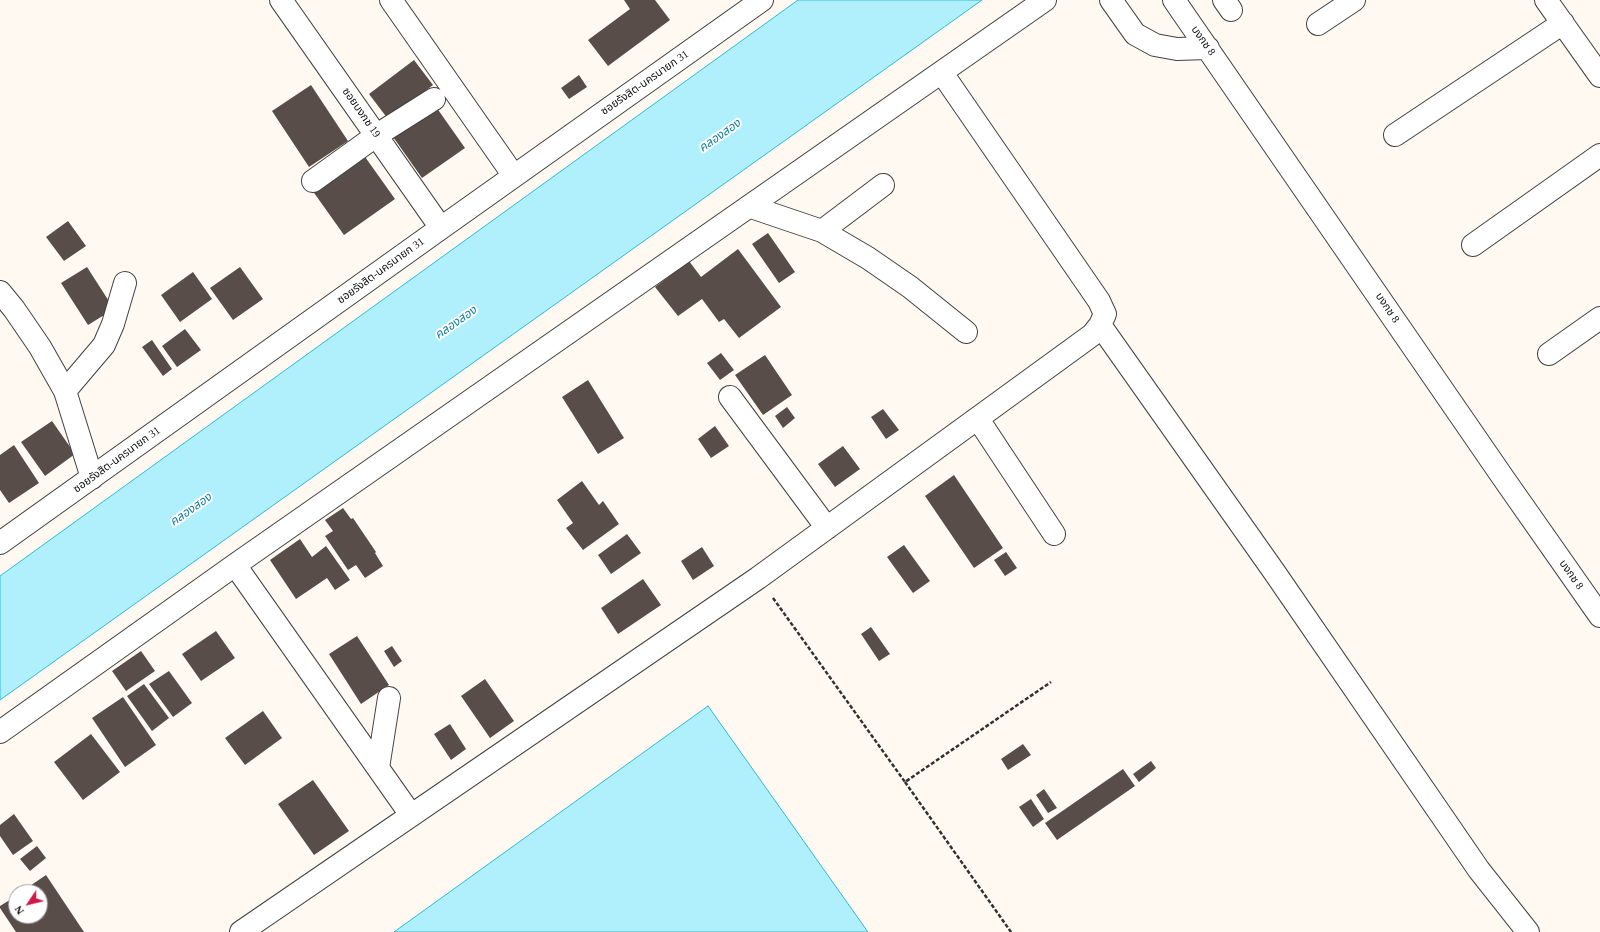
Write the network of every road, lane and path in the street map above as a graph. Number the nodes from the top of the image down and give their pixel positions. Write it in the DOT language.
graph roads {
  1 [pos="281,0"];
  2 [pos="391,0"];
  3 [pos="1045,0"];
  4 [pos="1111,0"];
  5 [pos="1174,0"];
  6 [pos="1354,0"];
  7 [pos="1546,0"];
  8 [pos="758,1"];
  9 [pos="1563,23"];
  10 [pos="1318,24"];
  11 [pos="1208,48"];
  12 [pos="942,73"];
  13 [pos="1600,76"];
  14 [pos="434,99"];
  15 [pos="377,135"];
  16 [pos="1395,135"];
  17 [pos="1600,154"];
  18 [pos="514,176"];
  19 [pos="312,181"];
  20 [pos="883,185"];
  21 [pos="751,207"];
  22 [pos="441,228"];
  23 [pos="822,231"];
  24 [pos="1473,245"];
  25 [pos="125,283"];
  26 [pos="0,292"];
  27 [pos="1600,318"];
  28 [pos="1100,325"];
  29 [pos="966,332"];
  30 [pos="1549,354"];
  31 [pos="65,391"];
  32 [pos="730,397"];
  33 [pos="978,419"];
  34 [pos="92,478"];
  35 [pos="827,528"];
  36 [pos="1054,534"];
  37 [pos="0,543"];
  38 [pos="236,565"];
  39 [pos="758,578"];
  40 [pos="1600,616"];
  41 [pos="1051,682"];
  42 [pos="390,698"];
  43 [pos="0,732"];
  44 [pos="378,768"];
  45 [pos="905,782"];
  46 [pos="411,815"];
  47 [pos="241,932"];
  48 [pos="1011,932"];
  49 [pos="1528,932"];
  1 -- 15 [label="street, ซอยบงกช 19"];
  2 -- 18 [label="street"];
  3 -- 12 [label="street"];
  4 -- 11 [label="street"];
  5 -- 11 [label="street, บงกช 8"];
  6 -- 10 [label="street"];
  7 -- 9 [label="street"];
  8 -- 18 [label="street, ซอยรังสิต-นครนายก 31"];
  9 -- 13 [label="street"];
  9 -- 16 [label="street"];
  11 -- 40 [label="street, บงกช 8"];
  12 -- 21 [label="street"];
  12 -- 28 [label="street"];
  14 -- 15 [label="street"];
  15 -- 19 [label="street"];
  15 -- 22 [label="street, ซอยบงกช 19"];
  17 -- 24 [label="street"];
  18 -- 22 [label="street, ซอยรังสิต-นครนายก 31"];
  20 -- 23 [label="street"];
  21 -- 23 [label="street"];
  21 -- 38 [label="street"];
  22 -- 34 [label="street, ซอยรังสิต-นครนายก 31"];
  23 -- 29 [label="street"];
  25 -- 31 [label="street"];
  26 -- 31 [label="street"];
  27 -- 30 [label="street"];
  28 -- 33 [label="street"];
  28 -- 49 [label="street"];
  31 -- 34 [label="street"];
  32 -- 35 [label="street"];
  33 -- 35 [label="street"];
  33 -- 36 [label="street"];
  34 -- 37 [label="street, ซอยรังสิต-นครนายก 31"];
  35 -- 39 [label="street"];
  38 -- 43 [label="street"];
  38 -- 44 [label="street"];
  39 -- 45 [label="path"];
  39 -- 46 [label="street"];
  41 -- 45 [label="path"];
  42 -- 44 [label="street"];
  44 -- 46 [label="street"];
  45 -- 48 [label="path"];
  46 -- 47 [label="street"];
}
